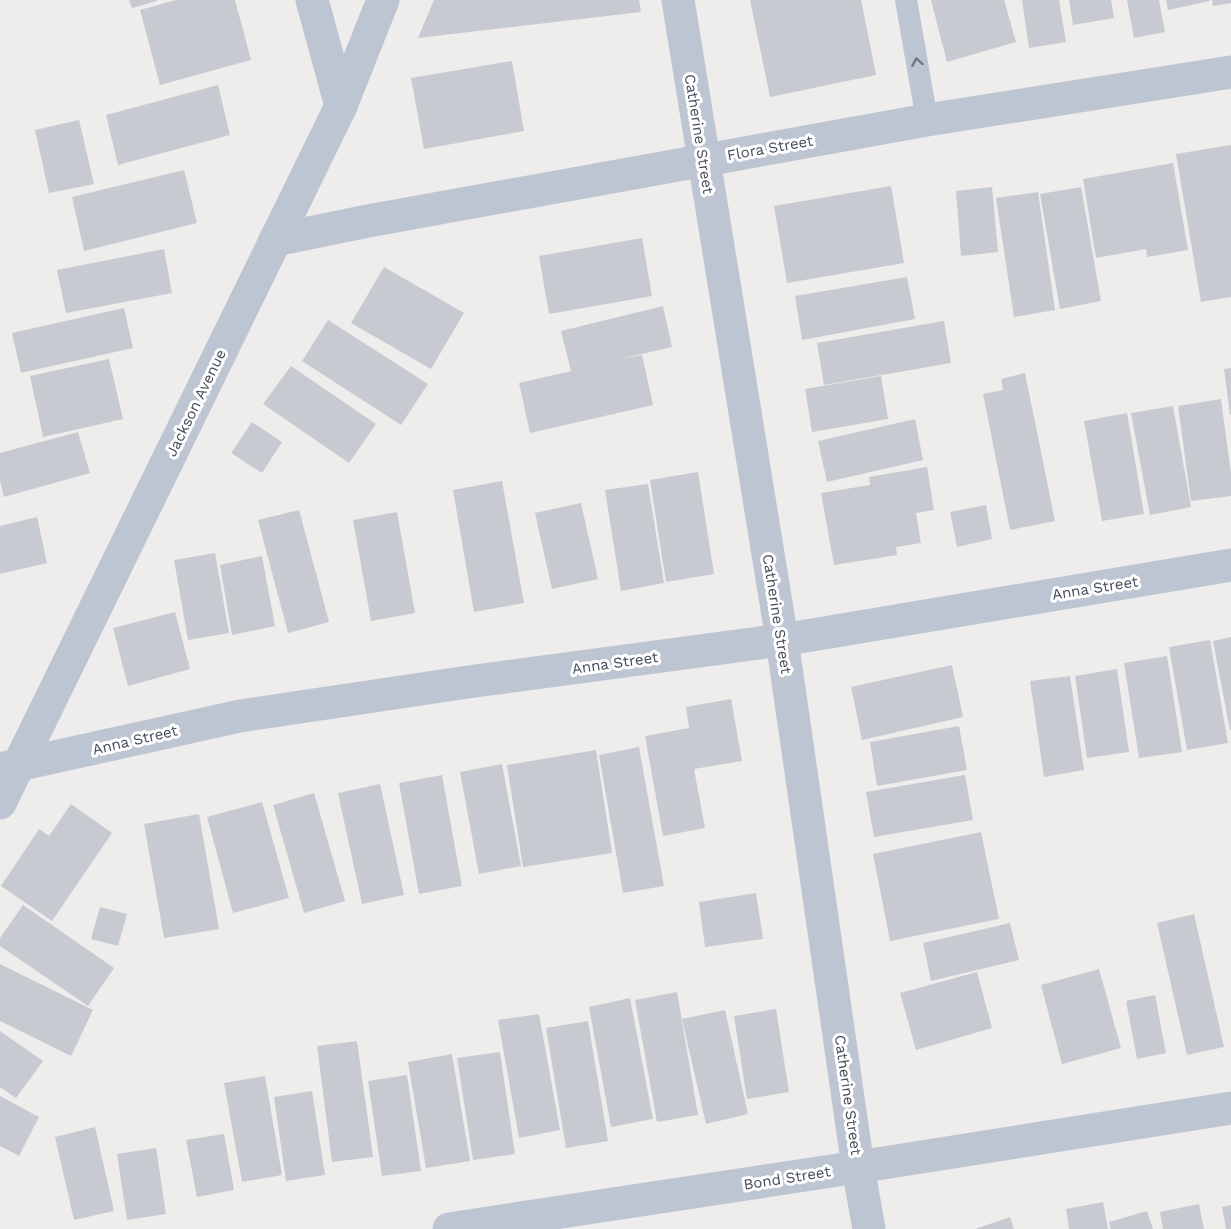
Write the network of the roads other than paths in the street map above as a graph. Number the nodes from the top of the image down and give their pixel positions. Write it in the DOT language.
graph roads {
  1 [pos="312,0"];
  2 [pos="383,0"];
  3 [pos="678,0"];
  4 [pos="906,0"];
  5 [pos="1231,72"];
  6 [pos="341,106"];
  7 [pos="927,120"];
  8 [pos="703,160"];
  9 [pos="275,240"];
  10 [pos="1231,565"];
  11 [pos="782,640"];
  12 [pos="9,767"];
  13 [pos="0,804"];
  14 [pos="1231,1108"];
  15 [pos="858,1167"];
  16 [pos="449,1229"];
  17 [pos="869,1229"];
  1 -- 6 [label="street"];
  2 -- 6 [label="street, Jackson Avenue"];
  3 -- 8 [label="street, Catherine Street"];
  7 -- 4 [label="lane, one-way"];
  5 -- 7 [label="street, Flora Street"];
  6 -- 9 [label="street, Jackson Avenue"];
  7 -- 8 [label="street, Flora Street"];
  8 -- 9 [label="street, Flora Street"];
  8 -- 11 [label="street, Catherine Street"];
  9 -- 12 [label="street, Jackson Avenue"];
  10 -- 11 [label="street, Anna Street"];
  11 -- 12 [label="street, Anna Street"];
  11 -- 15 [label="street, Catherine Street"];
  12 -- 13 [label="street, Jackson Avenue"];
  14 -- 15 [label="street, Bond Street"];
  15 -- 16 [label="street, Bond Street"];
  15 -- 17 [label="street, Catherine Street"];
}
